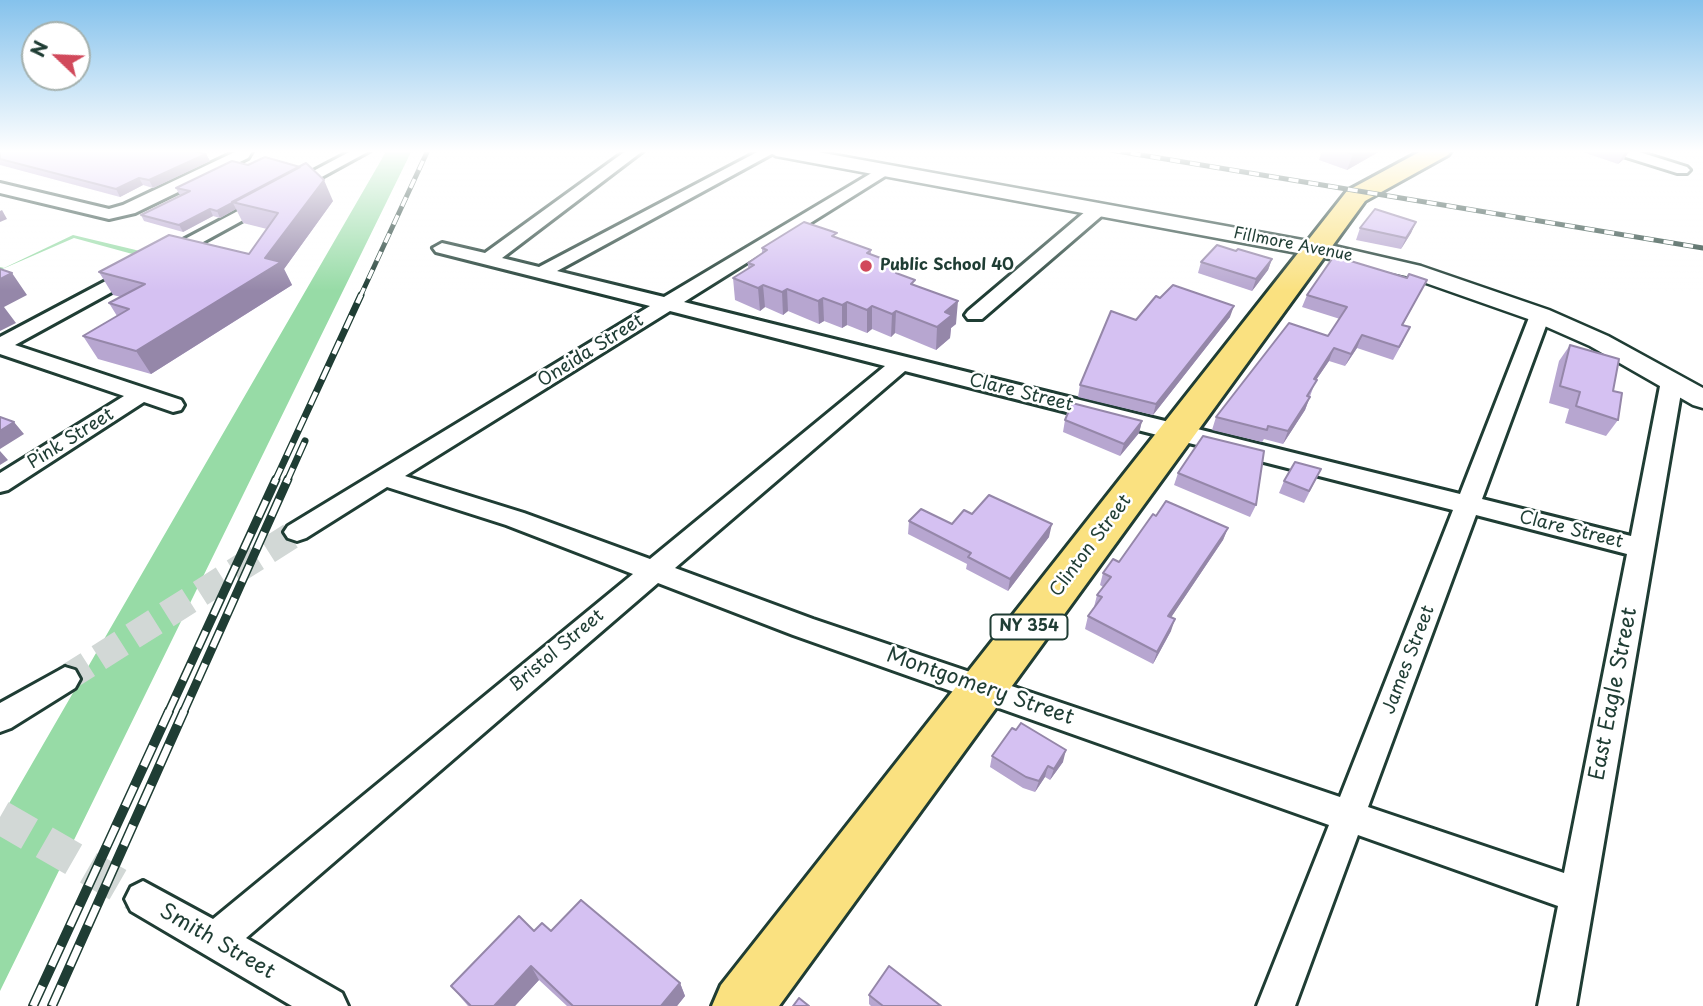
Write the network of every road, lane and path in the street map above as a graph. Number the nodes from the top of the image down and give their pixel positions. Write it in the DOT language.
graph roads {
  1 [pos="38,197"];
  2 [pos="154,197"];
  3 [pos="277,197"];
  4 [pos="573,197"];
  5 [pos="685,197"];
  6 [pos="841,197"];
  7 [pos="1033,197"];
  8 [pos="1355,197"];
  9 [pos="1099,209"];
  10 [pos="442,248"];
  11 [pos="1317,249"];
  12 [pos="489,259"];
  13 [pos="542,272"];
  14 [pos="667,304"];
  15 [pos="1540,314"];
  16 [pos="975,315"];
  17 [pos="0,346"];
  18 [pos="901,363"];
  19 [pos="1672,382"];
  20 [pos="142,394"];
  21 [pos="1703,399"];
  22 [pos="173,405"];
  23 [pos="1178,432"];
  24 [pos="384,478"];
  25 [pos="0,484"];
  26 [pos="1469,505"];
  27 [pos="297,532"];
  28 [pos="1641,548"];
  29 [pos="651,571"];
  30 [pos="65,679"];
  31 [pos="983,687"];
  32 [pos="0,719"];
  33 [pos="1349,815"];
  34 [pos="1577,895"];
  35 [pos="143,899"];
  36 [pos="215,941"];
  37 [pos="329,1006"];
  38 [pos="742,1006"];
  39 [pos="1276,1006"];
  40 [pos="1557,1006"];
  1 -- 2 [label="street"];
  3 -- 17 [label="street"];
  4 -- 12 [label="street"];
  5 -- 13 [label="street"];
  6 -- 14 [label="street, Oneida Street"];
  7 -- 9 [label="street, Fillmore Avenue"];
  8 -- 11 [label="main road, Clinton Street / NY 354"];
  9 -- 11 [label="street, Fillmore Avenue"];
  9 -- 16 [label="street"];
  10 -- 12 [label="street, Clare Street"];
  11 -- 15 [label="street, Fillmore Avenue"];
  11 -- 23 [label="main road, Clinton Street / NY 354"];
  12 -- 13 [label="street, Clare Street"];
  13 -- 14 [label="street, Clare Street"];
  14 -- 18 [label="street, Clare Street"];
  14 -- 24 [label="street, Oneida Street"];
  15 -- 19 [label="street, Fillmore Avenue"];
  15 -- 26 [label="street, James Street"];
  17 -- 20 [label="street"];
  18 -- 23 [label="street, Clare Street"];
  18 -- 29 [label="street, Bristol Street"];
  19 -- 21 [label="street, Fillmore Avenue"];
  19 -- 28 [label="street, East Eagle Street"];
  20 -- 22 [label="street"];
  20 -- 25 [label="street, Pink Street"];
  23 -- 26 [label="street, Clare Street"];
  23 -- 31 [label="main road, Clinton Street / NY 354"];
  24 -- 27 [label="street, Oneida Street"];
  24 -- 29 [label="street, Montgomery Street"];
  26 -- 28 [label="street, Clare Street"];
  26 -- 33 [label="street, James Street"];
  28 -- 34 [label="street, East Eagle Street"];
  29 -- 31 [label="street, Montgomery Street"];
  29 -- 36 [label="street, Bristol Street"];
  30 -- 32 [label="street"];
  31 -- 33 [label="street, Montgomery Street"];
  31 -- 38 [label="main road, Clinton Street / NY 354"];
  33 -- 34 [label="street, Montgomery Street"];
  33 -- 39 [label="street, James Street"];
  34 -- 40 [label="street, East Eagle Street"];
  35 -- 36 [label="street, Smith Street"];
  36 -- 37 [label="street, Smith Street"];
}
